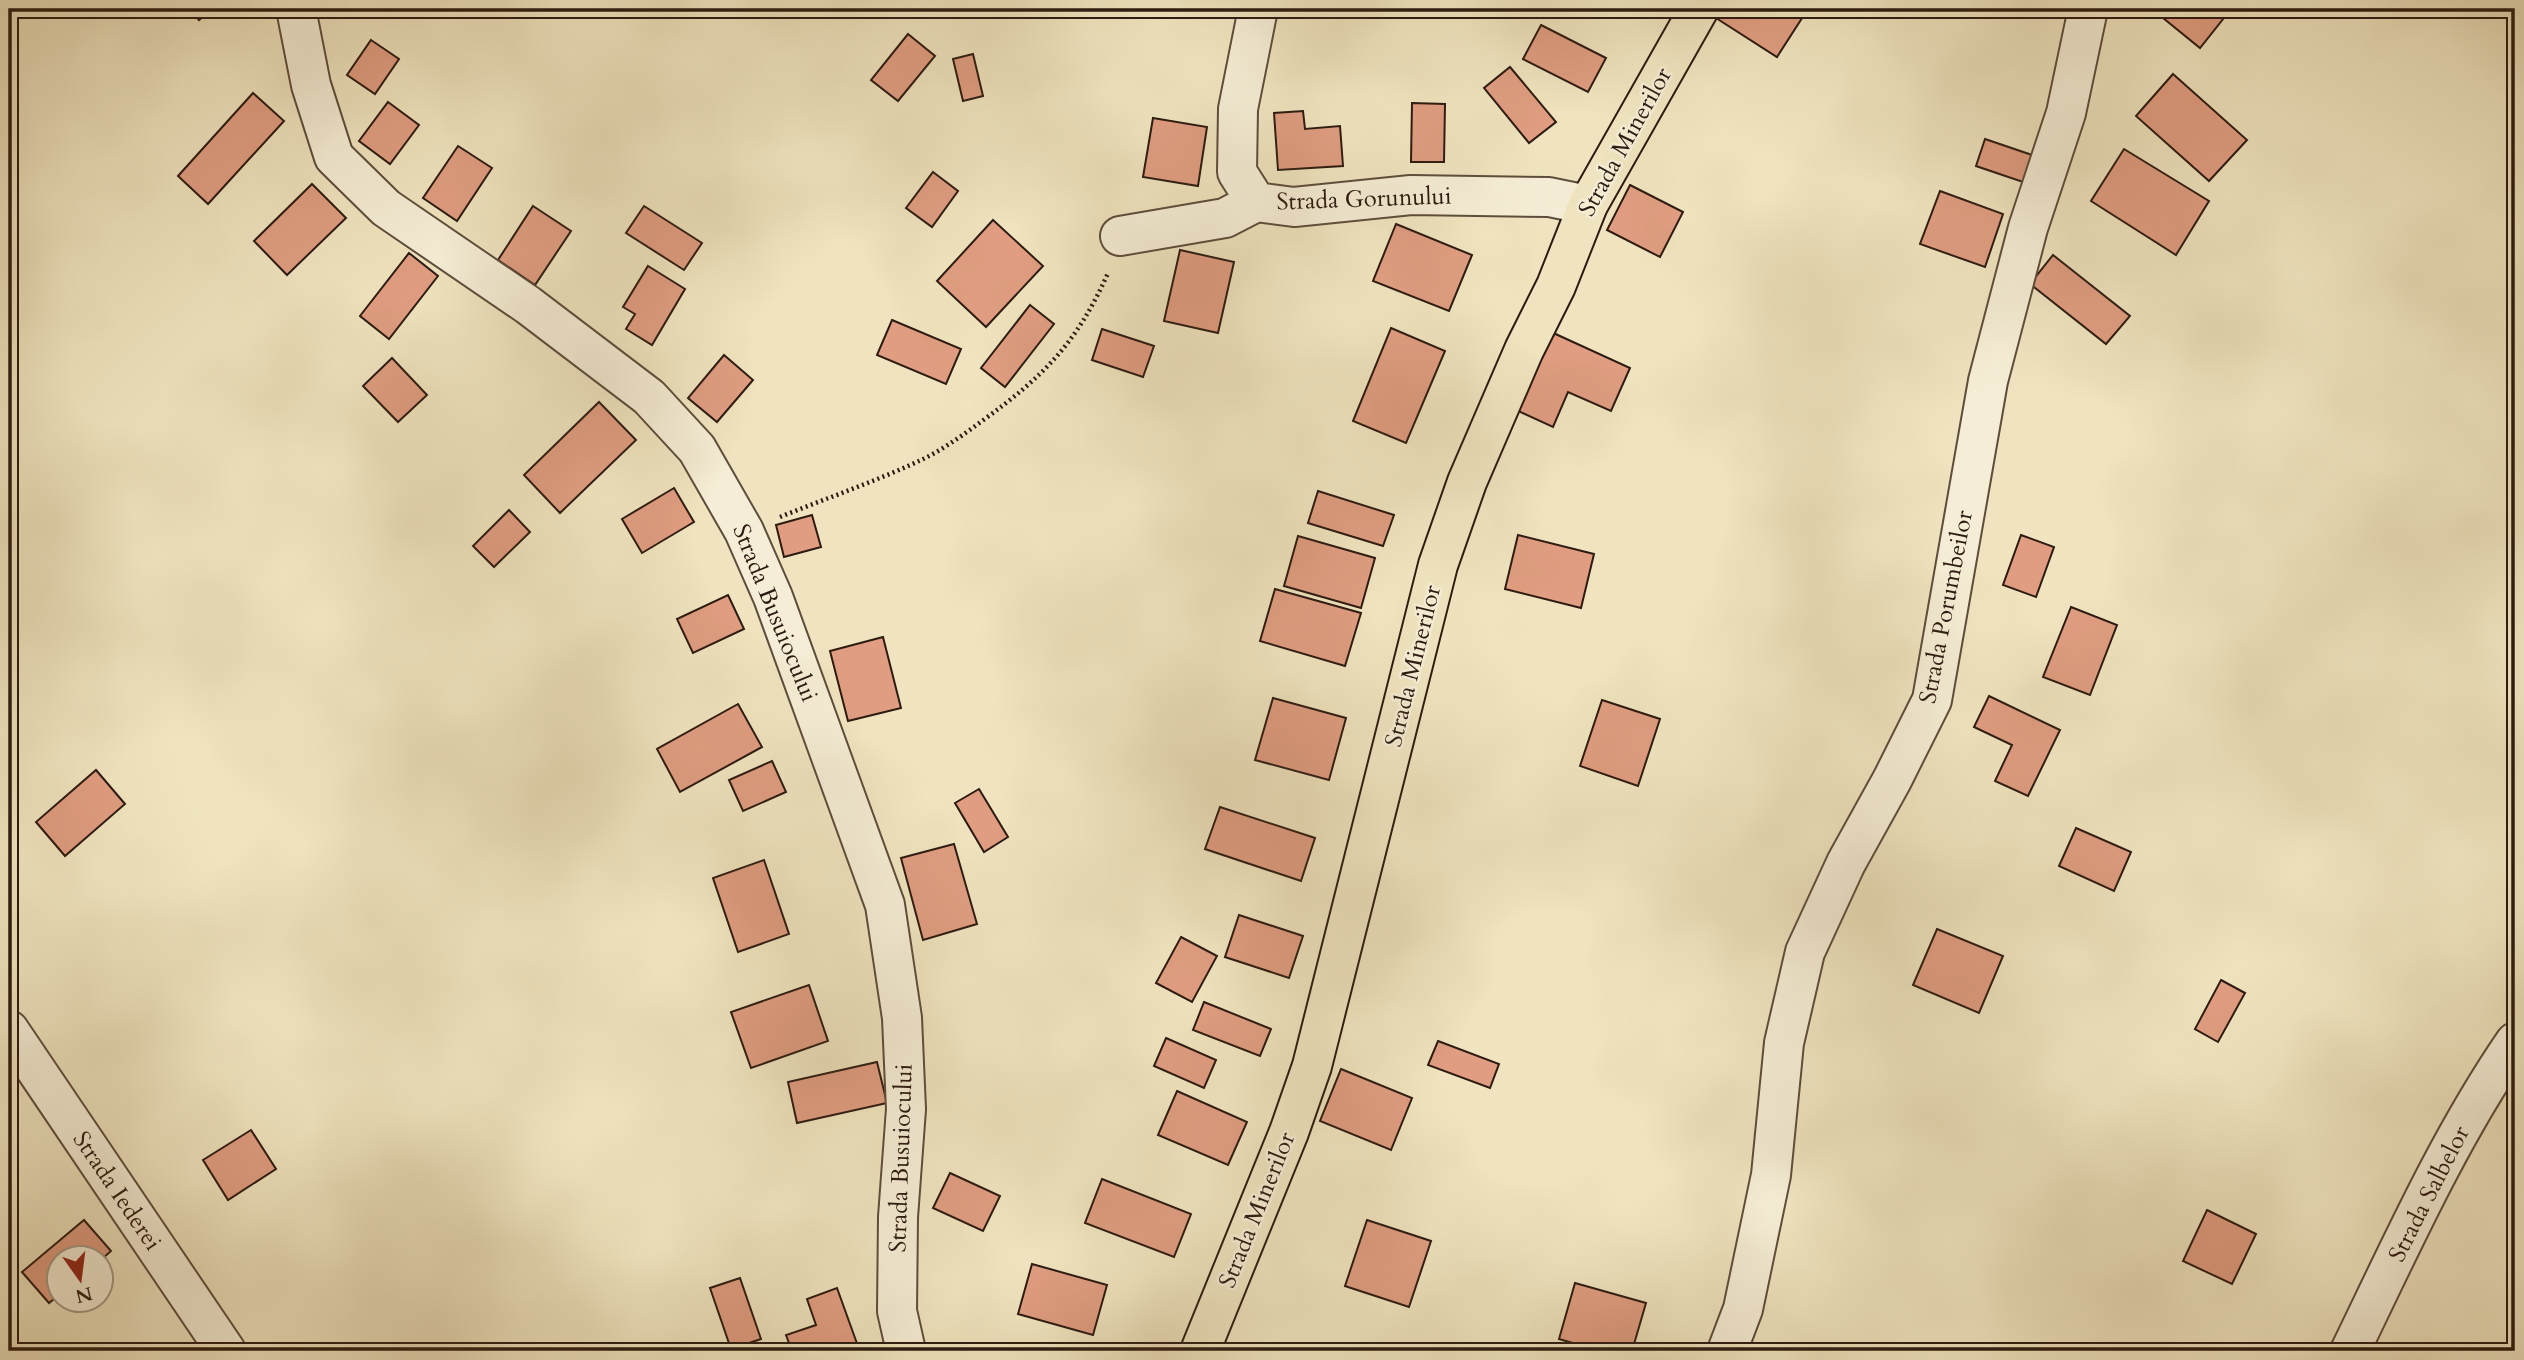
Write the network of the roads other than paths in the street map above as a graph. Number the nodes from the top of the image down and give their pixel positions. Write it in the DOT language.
graph roads {
  1 [pos="296,9"];
  2 [pos="1258,9"];
  3 [pos="1699,9"];
  4 [pos="2088,9"];
  5 [pos="1256,202"];
  6 [pos="1588,205"];
  7 [pos="1120,236"];
  8 [pos="9,1030"];
  9 [pos="2515,1042"];
  10 [pos="226,1351"];
  11 [pos="906,1351"];
  12 [pos="1200,1351"];
  13 [pos="1727,1351"];
  14 [pos="2350,1351"];
  1 -- 11 [label="street, Strada Busuiocului"];
  2 -- 5 [label="street, Strada Gorunului"];
  3 -- 6 [label="main road, Strada Minerilor"];
  4 -- 13 [label="street, Strada Porumbeilor"];
  5 -- 6 [label="street, Strada Gorunului"];
  5 -- 7 [label="street"];
  6 -- 12 [label="main road, Strada Minerilor"];
  8 -- 10 [label="street, Strada Iederei"];
  9 -- 14 [label="street, Strada Salbelor"];
}
